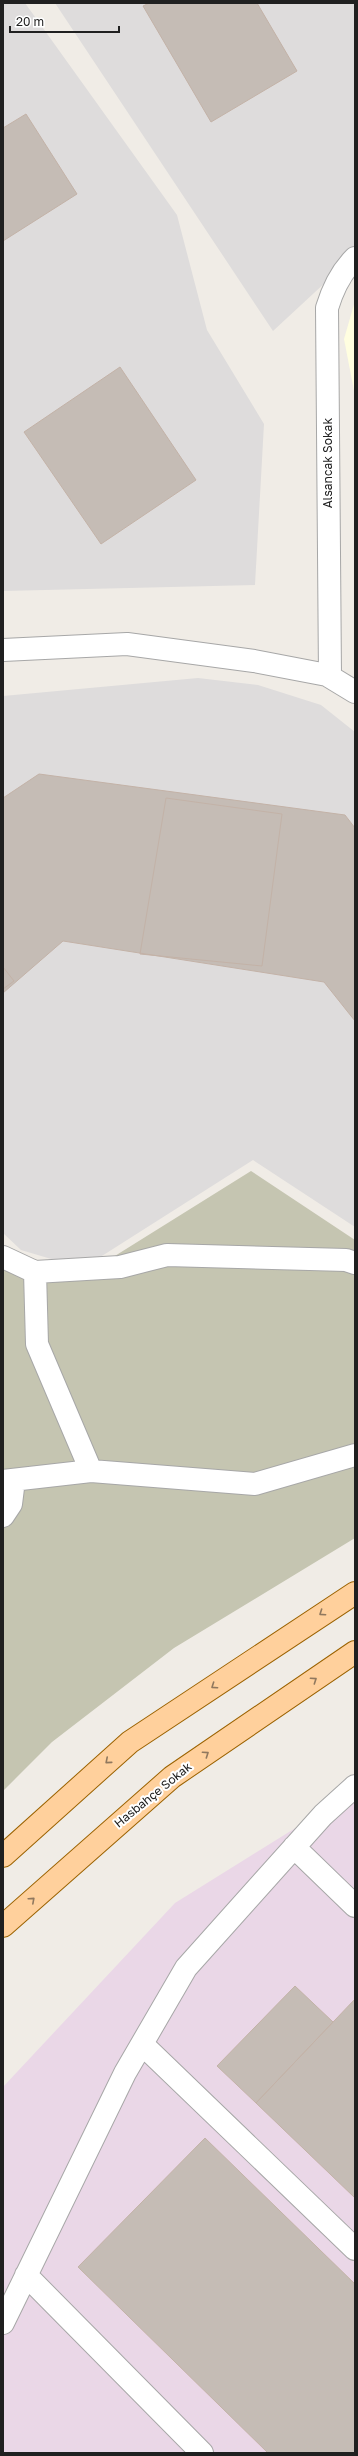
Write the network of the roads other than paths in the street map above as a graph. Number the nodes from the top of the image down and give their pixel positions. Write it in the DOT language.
graph roads {
  1 [pos="355,258"];
  2 [pos="3,650"];
  3 [pos="330,676"];
  4 [pos="355,692"];
  5 [pos="3,1257"];
  6 [pos="355,1262"];
  7 [pos="35,1272"];
  8 [pos="355,1455"];
  9 [pos="91,1472"];
  10 [pos="8,1480"];
  11 [pos="3,1516"];
  12 [pos="355,1593"];
  13 [pos="355,1652"];
  14 [pos="355,1786"];
  15 [pos="294,1847"];
  16 [pos="3,1856"];
  17 [pos="355,1906"];
  18 [pos="3,1926"];
  19 [pos="142,2044"];
  20 [pos="355,2249"];
  21 [pos="26,2275"];
  22 [pos="3,2323"];
  23 [pos="202,2453"];
  1 -- 3 [label="street, Alsancak Sokak"];
  2 -- 3 [label="street"];
  3 -- 4 [label="street"];
  5 -- 7 [label="street"];
  6 -- 7 [label="street"];
  7 -- 9 [label="street"];
  8 -- 9 [label="street"];
  9 -- 10 [label="street"];
  10 -- 11 [label="street"];
  12 -- 16 [label="main road, one-way"];
  18 -- 13 [label="main road, Hasbahçe Sokak, one-way"];
  14 -- 15 [label="street"];
  15 -- 17 [label="street"];
  15 -- 19 [label="street"];
  19 -- 20 [label="street"];
  19 -- 21 [label="street"];
  21 -- 22 [label="street"];
  21 -- 23 [label="street"];
}
